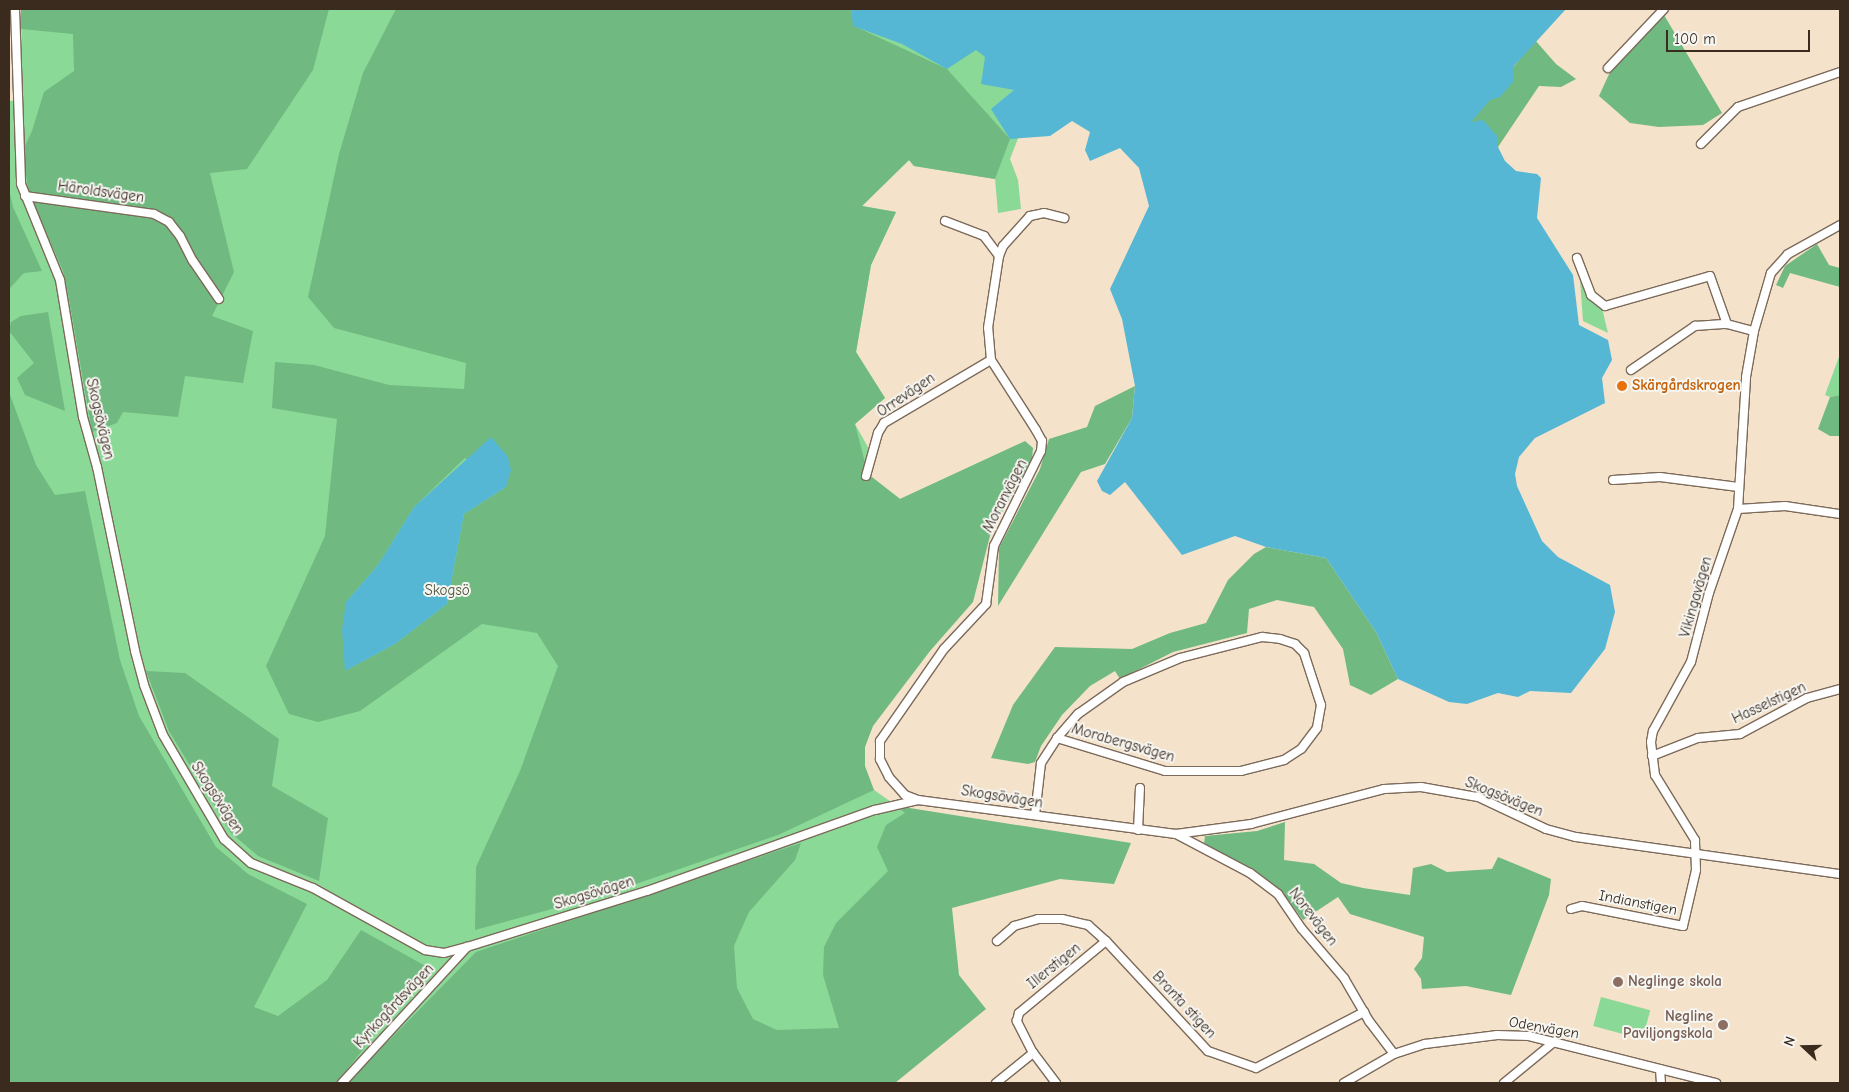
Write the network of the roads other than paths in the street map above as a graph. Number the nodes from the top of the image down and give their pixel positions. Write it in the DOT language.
graph roads {
  1 [pos="15,9"];
  2 [pos="1664,9"];
  3 [pos="1608,68"];
  4 [pos="1840,72"];
  5 [pos="1701,144"];
  6 [pos="25,196"];
  7 [pos="1064,218"];
  8 [pos="945,221"];
  9 [pos="1840,225"];
  10 [pos="999,256"];
  11 [pos="1577,258"];
  12 [pos="219,299"];
  13 [pos="1727,324"];
  14 [pos="1754,331"];
  15 [pos="991,360"];
  16 [pos="1631,370"];
  17 [pos="866,476"];
  18 [pos="1613,480"];
  19 [pos="1738,487"];
  20 [pos="1738,509"];
  21 [pos="1840,514"];
  22 [pos="1840,689"];
  23 [pos="1057,738"];
  24 [pos="1652,756"];
  25 [pos="1140,788"];
  26 [pos="918,800"];
  27 [pos="1035,815"];
  28 [pos="1138,830"];
  29 [pos="1176,834"];
  30 [pos="1695,852"];
  31 [pos="1840,874"];
  32 [pos="1571,909"];
  33 [pos="997,941"];
  34 [pos="1106,941"];
  35 [pos="467,948"];
  36 [pos="1364,1012"];
  37 [pos="1554,1042"];
  38 [pos="1033,1053"];
  39 [pos="1394,1054"];
  40 [pos="1660,1069"];
  41 [pos="342,1083"];
  42 [pos="996,1083"];
  43 [pos="1056,1083"];
  44 [pos="1344,1083"];
  45 [pos="1504,1083"];
  46 [pos="1661,1083"];
  47 [pos="1716,1083"];
  1 -- 6 [label="street, Skogsövägen"];
  2 -- 3 [label="street"];
  4 -- 5 [label="street"];
  6 -- 12 [label="street, Häroldsvägen"];
  6 -- 35 [label="street, Skogsövägen"];
  7 -- 10 [label="street, Moranvägen"];
  8 -- 10 [label="street"];
  9 -- 14 [label="street, Vikingavägen"];
  10 -- 15 [label="street, Moranvägen"];
  11 -- 13 [label="street"];
  13 -- 14 [label="street"];
  13 -- 16 [label="street"];
  14 -- 19 [label="street, Vikingavägen"];
  15 -- 17 [label="street, Orrevägen"];
  15 -- 26 [label="street, Moranvägen"];
  18 -- 19 [label="street"];
  19 -- 20 [label="street, Vikingavägen"];
  20 -- 21 [label="street"];
  20 -- 24 [label="street, Vikingavägen"];
  22 -- 24 [label="street, Hasselstigen"];
  23 -- 23 [label="street, Morabergsvägen"];
  23 -- 27 [label="street, Morabergsvägen"];
  24 -- 30 [label="street, Vikingavägen"];
  25 -- 28 [label="street"];
  26 -- 27 [label="street, Skogsövägen"];
  26 -- 35 [label="street, Skogsövägen"];
  27 -- 28 [label="street, Skogsövägen"];
  28 -- 29 [label="street, Skogsövägen"];
  29 -- 30 [label="street, Skogsövägen"];
  29 -- 36 [label="street, Norevägen"];
  30 -- 31 [label="street, Skogsövägen"];
  30 -- 32 [label="street, Indianstigen"];
  33 -- 34 [label="street, Branta stigen"];
  34 -- 36 [label="street, Branta stigen"];
  34 -- 38 [label="street, Illerstigen"];
  35 -- 41 [label="street, Kyrkogårdsvägen"];
  36 -- 39 [label="street, Norevägen"];
  37 -- 39 [label="street, Odenvägen"];
  37 -- 40 [label="street, Odenvägen"];
  37 -- 45 [label="street"];
  38 -- 42 [label="street"];
  38 -- 43 [label="street"];
  39 -- 44 [label="street, Odenvägen"];
  40 -- 46 [label="street"];
  40 -- 47 [label="street, Odenvägen"];
}
